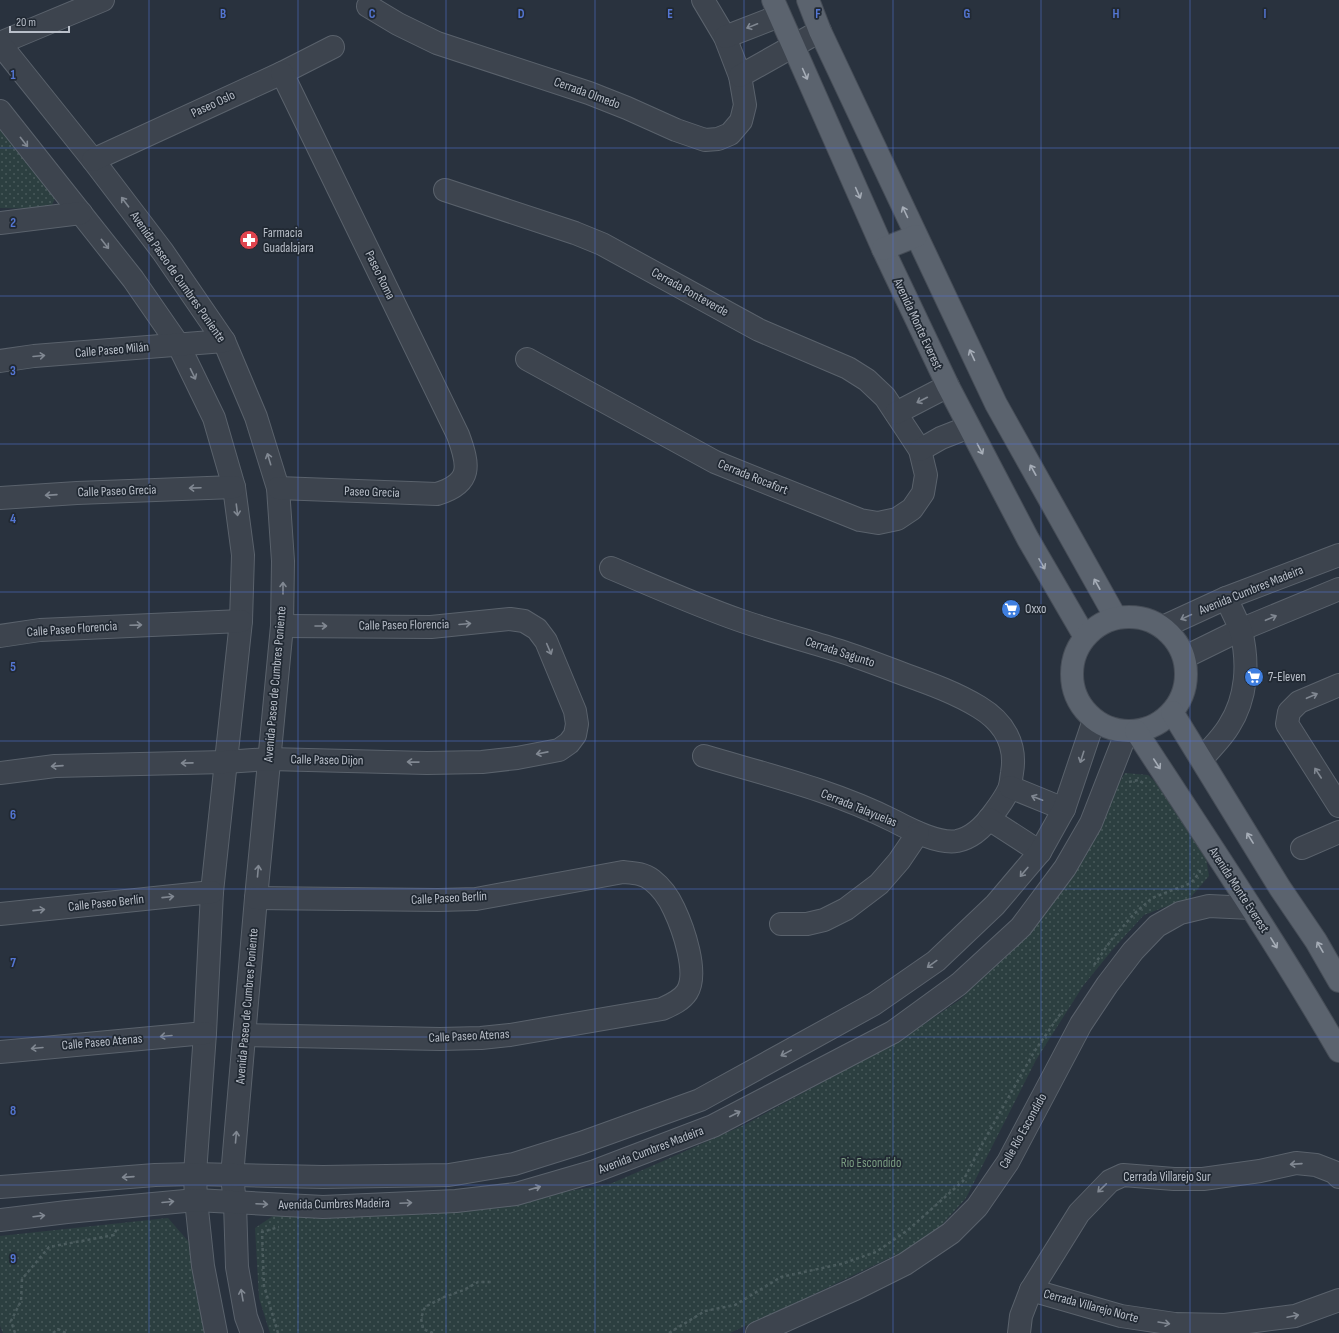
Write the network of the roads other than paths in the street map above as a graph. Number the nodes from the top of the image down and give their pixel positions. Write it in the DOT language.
graph roads {
  1 [pos="103,0"];
  2 [pos="703,0"];
  3 [pos="808,0"];
  4 [pos="368,6"];
  5 [pos="776,8"];
  6 [pos="820,31"];
  7 [pos="0,43"];
  8 [pos="793,46"];
  9 [pos="333,47"];
  10 [pos="732,57"];
  11 [pos="282,73"];
  12 [pos="0,111"];
  13 [pos="93,160"];
  14 [pos="445,190"];
  15 [pos="81,214"];
  16 [pos="0,223"];
  17 [pos="916,236"];
  18 [pos="883,249"];
  19 [pos="224,340"];
  20 [pos="178,344"];
  21 [pos="528,359"];
  22 [pos="0,361"];
  23 [pos="948,386"];
  24 [pos="896,413"];
  25 [pos="968,427"];
  26 [pos="915,441"];
  27 [pos="461,480"];
  28 [pos="234,487"];
  29 [pos="278,488"];
  30 [pos="0,498"];
  31 [pos="1339,555"];
  32 [pos="611,568"];
  33 [pos="1339,589"];
  34 [pos="1226,598"];
  35 [pos="1116,618"];
  36 [pos="241,621"];
  37 [pos="282,626"];
  38 [pos="1164,627"];
  39 [pos="1240,630"];
  40 [pos="0,636"];
  41 [pos="1085,637"];
  42 [pos="1185,657"];
  43 [pos="1339,685"];
  44 [pos="1172,712"];
  45 [pos="1094,720"];
  46 [pos="1131,731"];
  47 [pos="575,735"];
  48 [pos="704,756"];
  49 [pos="269,759"];
  50 [pos="1202,759"];
  51 [pos="226,762"];
  52 [pos="0,773"];
  53 [pos="1000,803"];
  54 [pos="1339,806"];
  55 [pos="1064,809"];
  56 [pos="1339,832"];
  57 [pos="918,833"];
  58 [pos="1302,848"];
  59 [pos="1040,852"];
  60 [pos="212,892"];
  61 [pos="256,898"];
  62 [pos="1252,908"];
  63 [pos="0,914"];
  64 [pos="781,924"];
  65 [pos="1339,981"];
  66 [pos="687,992"];
  67 [pos="205,1033"];
  68 [pos="244,1035"];
  69 [pos="816,1037"];
  70 [pos="1339,1051"];
  71 [pos="0,1052"];
  72 [pos="832,1064"];
  73 [pos="700,1100"];
  74 [pos="713,1126"];
  75 [pos="195,1174"];
  76 [pos="1336,1175"];
  77 [pos="232,1176"];
  78 [pos="0,1187"];
  79 [pos="196,1200"];
  80 [pos="235,1202"];
  81 [pos="0,1220"];
  82 [pos="1031,1290"];
  83 [pos="1339,1300"];
  84 [pos="216,1333"];
  85 [pos="252,1333"];
  86 [pos="757,1333"];
  87 [pos="1019,1333"];
  1 -- 7 [label="street"];
  2 -- 10 [label="street"];
  3 -- 6 [label="main road"];
  4 -- 10 [label="street, Cerrada Olmedo"];
  5 -- 8 [label="main road, Avenida Monte Everest"];
  5 -- 10 [label="street, one-way"];
  6 -- 8 [label="street"];
  17 -- 6 [label="main road, one-way"];
  7 -- 13 [label="street, Avenida Paseo de Cumbres Poniente"];
  8 -- 10 [label="street"];
  8 -- 18 [label="main road, Avenida Monte Everest, one-way"];
  9 -- 11 [label="street, Paseo Oslo"];
  11 -- 13 [label="street, Paseo Oslo"];
  11 -- 27 [label="street, Paseo Roma"];
  12 -- 15 [label="street, one-way"];
  19 -- 13 [label="street, Avenida Paseo de Cumbres Poniente, one-way"];
  14 -- 24 [label="street, Cerrada Ponteverde"];
  15 -- 16 [label="street"];
  15 -- 20 [label="street, one-way"];
  17 -- 18 [label="main road"];
  35 -- 17 [label="main road, one-way"];
  18 -- 23 [label="main road, Avenida Monte Everest"];
  19 -- 20 [label="street, Calle Paseo Milán"];
  29 -- 19 [label="street, Avenida Paseo de Cumbres Poniente, one-way"];
  22 -- 20 [label="street, Calle Paseo Milán, one-way"];
  20 -- 28 [label="street, one-way"];
  21 -- 26 [label="street, Cerrada Rocafort"];
  23 -- 24 [label="street, one-way"];
  23 -- 25 [label="main road, Avenida Monte Everest"];
  24 -- 26 [label="street, Cerrada Ponteverde"];
  25 -- 26 [label="street"];
  25 -- 41 [label="main road, Avenida Monte Everest, one-way"];
  27 -- 29 [label="street, Paseo Grecia"];
  28 -- 30 [label="street, Calle Paseo Grecia, one-way"];
  28 -- 36 [label="street, one-way"];
  37 -- 29 [label="street, Avenida Paseo de Cumbres Poniente, one-way"];
  31 -- 34 [label="street, Avenida Cumbres Madeira"];
  32 -- 53 [label="street, Cerrada Sagunto"];
  39 -- 33 [label="street, one-way"];
  34 -- 38 [label="street, Avenida Cumbres Madeira, one-way"];
  34 -- 39 [label="street"];
  35 -- 38 [label="main road"];
  35 -- 41 [label="main road"];
  40 -- 36 [label="street, Calle Paseo Florencia, one-way"];
  36 -- 51 [label="street"];
  37 -- 47 [label="street, Calle Paseo Florencia, one-way"];
  37 -- 49 [label="street, Avenida Paseo de Cumbres Poniente"];
  38 -- 42 [label="main road"];
  39 -- 42 [label="street"];
  39 -- 50 [label="street"];
  41 -- 45 [label="main road"];
  42 -- 44 [label="main road"];
  54 -- 43 [label="street, one-way"];
  44 -- 46 [label="main road"];
  44 -- 50 [label="main road"];
  45 -- 46 [label="main road"];
  45 -- 55 [label="street, Avenida Cumbres Madeira, one-way"];
  46 -- 62 [label="main road, Avenida Monte Everest, one-way"];
  46 -- 72 [label="street, Avenida Cumbres Madeira"];
  47 -- 49 [label="street, Calle Paseo Dijon, one-way"];
  48 -- 57 [label="street, Cerrada Talayuelas"];
  49 -- 51 [label="street, Calle Paseo Dijon"];
  61 -- 49 [label="street, Avenida Paseo de Cumbres Poniente, one-way"];
  65 -- 50 [label="main road, one-way"];
  51 -- 52 [label="street, Calle Paseo Dijon, one-way"];
  51 -- 60 [label="street"];
  55 -- 53 [label="street, one-way"];
  53 -- 57 [label="street, Cerrada Talayuelas"];
  53 -- 59 [label="street"];
  55 -- 59 [label="street, Avenida Cumbres Madeira"];
  56 -- 58 [label="street"];
  57 -- 64 [label="street"];
  59 -- 69 [label="street, Avenida Cumbres Madeira, one-way"];
  63 -- 60 [label="street, Calle Paseo Berlín, one-way"];
  60 -- 67 [label="street"];
  61 -- 66 [label="street, Calle Paseo Berlín"];
  61 -- 68 [label="street, Avenida Paseo de Cumbres Poniente"];
  62 -- 70 [label="main road, Avenida Monte Everest, one-way"];
  62 -- 86 [label="street, Calle Río Escondido"];
  66 -- 68 [label="street, Calle Paseo Atenas"];
  67 -- 71 [label="street, Calle Paseo Atenas, one-way"];
  67 -- 75 [label="street"];
  77 -- 68 [label="street, Avenida Paseo de Cumbres Poniente, one-way"];
  69 -- 72 [label="street"];
  69 -- 73 [label="street, Avenida Cumbres Madeira, one-way"];
  74 -- 72 [label="street, Avenida Cumbres Madeira, one-way"];
  73 -- 74 [label="street"];
  73 -- 77 [label="street, Avenida Cumbres Madeira"];
  80 -- 74 [label="street, Avenida Cumbres Madeira, one-way"];
  75 -- 77 [label="street, Avenida Cumbres Madeira"];
  75 -- 78 [label="street, Avenida Cumbres Madeira, one-way"];
  75 -- 79 [label="street"];
  76 -- 82 [label="street, Cerrada Villarejo Sur, one-way"];
  77 -- 80 [label="street, Avenida Paseo de Cumbres Poniente"];
  79 -- 80 [label="street, Avenida Cumbres Madeira"];
  81 -- 79 [label="street, Avenida Cumbres Madeira, one-way"];
  79 -- 84 [label="street"];
  85 -- 80 [label="street, Avenida Paseo de Cumbres Poniente, one-way"];
  82 -- 83 [label="street, Cerrada Villarejo Norte, one-way"];
  82 -- 87 [label="street, Cerrada Villarejo Sur"];
}
